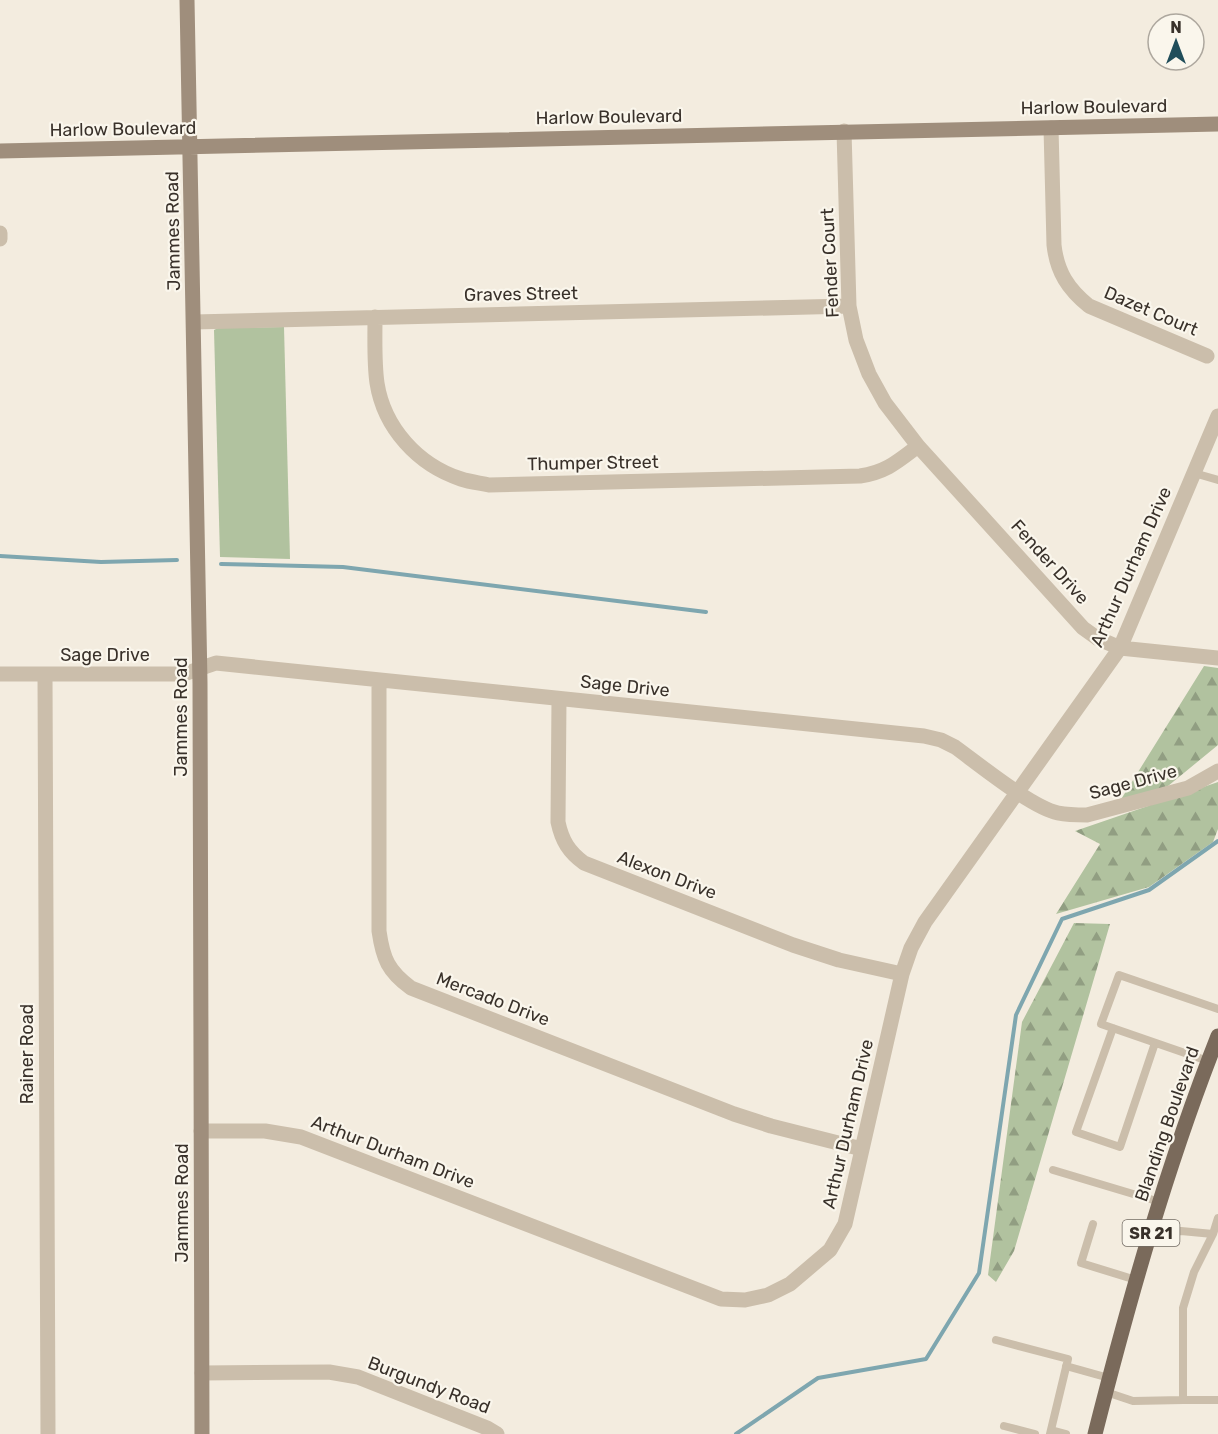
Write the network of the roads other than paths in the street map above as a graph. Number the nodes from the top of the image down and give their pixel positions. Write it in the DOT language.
graph roads {
  1 [pos="187,0"];
  2 [pos="1218,124"];
  3 [pos="1051,128"];
  4 [pos="844,131"];
  5 [pos="190,147"];
  6 [pos="0,151"];
  7 [pos="0,233"];
  8 [pos="0,239"];
  9 [pos="849,306"];
  10 [pos="375,318"];
  11 [pos="194,322"];
  12 [pos="1207,356"];
  13 [pos="1218,416"];
  14 [pos="918,446"];
  15 [pos="1194,473"];
  16 [pos="1218,480"];
  17 [pos="1120,648"];
  18 [pos="1218,658"];
  19 [pos="200,669"];
  20 [pos="0,674"];
  21 [pos="45,675"];
  22 [pos="379,681"];
  23 [pos="559,699"];
  24 [pos="1218,771"];
  25 [pos="1018,791"];
  26 [pos="902,974"];
  27 [pos="1218,1009"];
  28 [pos="1113,1028"];
  29 [pos="1155,1043"];
  30 [pos="1217,1043"];
  31 [pos="1208,1061"];
  32 [pos="201,1131"];
  33 [pos="862,1149"];
  34 [pos="1053,1170"];
  35 [pos="1160,1203"];
  36 [pos="1218,1218"];
  37 [pos="1093,1224"];
  38 [pos="1151,1232"];
  39 [pos="1213,1234"];
  40 [pos="1136,1280"];
  41 [pos="996,1340"];
  42 [pos="1066,1366"];
  43 [pos="202,1373"];
  44 [pos="1108,1385"];
  45 [pos="1183,1400"];
  46 [pos="1218,1400"];
  47 [pos="1004,1426"];
  48 [pos="489,1432"];
  49 [pos="1050,1432"];
  50 [pos="48,1434"];
  51 [pos="202,1434"];
  52 [pos="1035,1434"];
  53 [pos="1066,1434"];
  54 [pos="1095,1434"];
  1 -- 5 [label="street, Jammes Road"];
  2 -- 3 [label="street, Harlow Boulevard"];
  3 -- 4 [label="street, Harlow Boulevard"];
  3 -- 12 [label="street, Dazet Court"];
  4 -- 5 [label="street, Harlow Boulevard"];
  4 -- 9 [label="street, Fender Court"];
  5 -- 6 [label="street, Harlow Boulevard"];
  5 -- 11 [label="street, Jammes Road"];
  7 -- 8 [label="street"];
  9 -- 10 [label="street, Graves Street"];
  9 -- 14 [label="street, Fender Court"];
  10 -- 11 [label="street, Graves Street"];
  10 -- 14 [label="street, Thumper Street"];
  11 -- 19 [label="street, Jammes Road"];
  13 -- 15 [label="street, Arthur Durham Drive"];
  14 -- 17 [label="street, Fender Drive"];
  15 -- 16 [label="lane"];
  15 -- 17 [label="street, Arthur Durham Drive"];
  17 -- 18 [label="street, Fender Drive"];
  17 -- 25 [label="street, Arthur Durham Drive"];
  19 -- 21 [label="street, Sage Drive"];
  19 -- 22 [label="street, Sage Drive"];
  19 -- 32 [label="street, Jammes Road"];
  20 -- 21 [label="street, Sage Drive"];
  21 -- 50 [label="street, Rainer Road"];
  22 -- 23 [label="street, Sage Drive"];
  22 -- 33 [label="street, Mercado Drive"];
  23 -- 25 [label="street, Sage Drive"];
  23 -- 26 [label="street, Alexon Drive"];
  24 -- 25 [label="street, Sage Drive"];
  25 -- 26 [label="street, Arthur Durham Drive"];
  26 -- 33 [label="street, Arthur Durham Drive"];
  27 -- 28 [label="lane"];
  28 -- 29 [label="lane"];
  28 -- 29 [label="lane"];
  29 -- 31 [label="lane"];
  30 -- 31 [label="main road, Blanding Boulevard / SR 21"];
  31 -- 35 [label="main road, Blanding Boulevard / SR 21"];
  32 -- 33 [label="street, Arthur Durham Drive"];
  32 -- 43 [label="street, Jammes Road"];
  34 -- 35 [label="lane"];
  35 -- 38 [label="main road, Blanding Boulevard / SR 21"];
  36 -- 39 [label="lane"];
  37 -- 40 [label="lane"];
  38 -- 39 [label="lane"];
  38 -- 40 [label="main road, Blanding Boulevard / SR 21"];
  39 -- 45 [label="lane"];
  40 -- 44 [label="main road, Blanding Boulevard / SR 21"];
  41 -- 42 [label="lane"];
  42 -- 44 [label="lane"];
  42 -- 49 [label="lane"];
  43 -- 48 [label="street, Burgundy Road"];
  43 -- 51 [label="street, Jammes Road"];
  44 -- 45 [label="lane"];
  44 -- 54 [label="main road, Blanding Boulevard / SR 21"];
  45 -- 46 [label="lane"];
  47 -- 52 [label="lane"];
  49 -- 53 [label="lane"];
}
